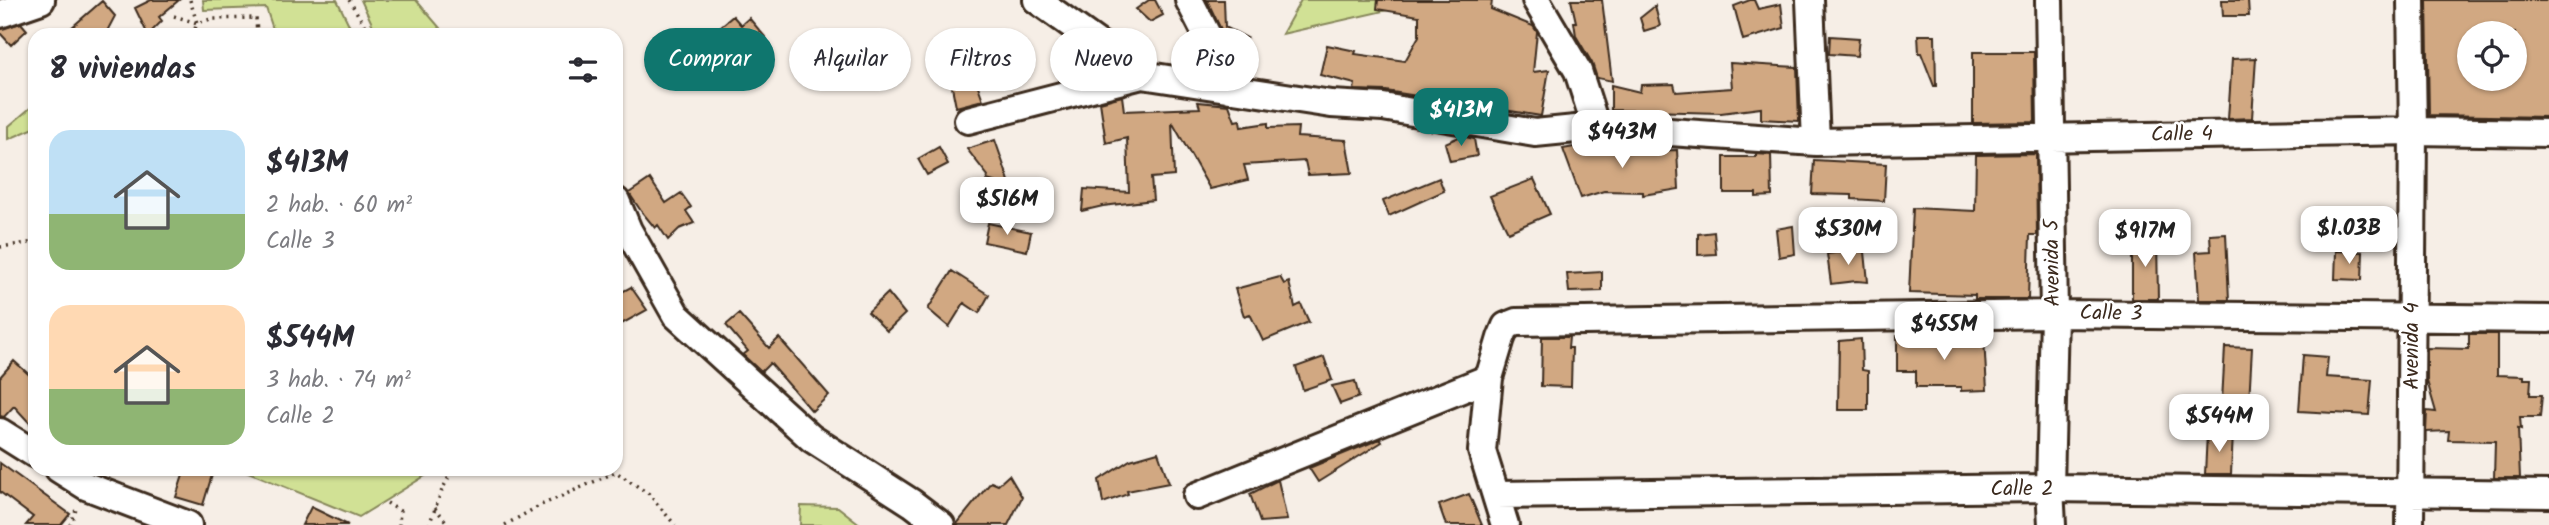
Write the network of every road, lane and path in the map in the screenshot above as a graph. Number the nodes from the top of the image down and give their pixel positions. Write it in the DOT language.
graph roads {
  1 [pos="41,0"];
  2 [pos="190,0"];
  3 [pos="349,0"];
  4 [pos="1037,0"];
  5 [pos="1189,0"];
  6 [pos="1536,0"];
  7 [pos="1810,0"];
  8 [pos="2049,0"];
  9 [pos="2411,0"];
  10 [pos="0,14"];
  11 [pos="174,16"];
  12 [pos="197,23"];
  13 [pos="195,28"];
  14 [pos="257,28"];
  15 [pos="368,28"];
  16 [pos="1077,28"];
  17 [pos="1203,28"];
  18 [pos="1081,91"];
  19 [pos="1243,91"];
  20 [pos="968,120"];
  21 [pos="1596,127"];
  22 [pos="2413,131"];
  23 [pos="2549,132"];
  24 [pos="2051,136"];
  25 [pos="1816,142"];
  26 [pos="623,218"];
  27 [pos="28,243"];
  28 [pos="0,247"];
  29 [pos="2054,314"];
  30 [pos="2412,317"];
  31 [pos="2549,319"];
  32 [pos="1489,378"];
  33 [pos="0,432"];
  34 [pos="28,450"];
  35 [pos="70,476"];
  36 [pos="450,476"];
  37 [pos="607,476"];
  38 [pos="622,476"];
  39 [pos="2050,488"];
  40 [pos="2410,494"];
  41 [pos="2549,494"];
  42 [pos="1496,495"];
  43 [pos="1197,496"];
  44 [pos="387,503"];
  45 [pos="435,508"];
  46 [pos="188,525"];
  47 [pos="399,525"];
  48 [pos="429,525"];
  49 [pos="449,525"];
  50 [pos="505,525"];
  51 [pos="675,525"];
  52 [pos="941,525"];
  53 [pos="1505,525"];
  54 [pos="2052,525"];
  55 [pos="2410,525"];
  1 -- 10 [label="street"];
  2 -- 12 [label="path"];
  3 -- 15 [label="path"];
  4 -- 16 [label="street"];
  5 -- 17 [label="street"];
  6 -- 21 [label="street"];
  7 -- 25 [label="street"];
  8 -- 24 [label="street, Avenida 5"];
  9 -- 22 [label="street, Avenida 4"];
  11 -- 12 [label="path"];
  12 -- 13 [label="path"];
  12 -- 14 [label="path"];
  18 -- 20 [label="street"];
  19 -- 21 [label="street, Calle 4"];
  21 -- 25 [label="street, Calle 4"];
  22 -- 23 [label="street, Calle 4"];
  22 -- 24 [label="street, Calle 4"];
  22 -- 30 [label="street, Avenida 4"];
  24 -- 25 [label="street, Calle 4"];
  24 -- 29 [label="street, Avenida 5"];
  26 -- 52 [label="street"];
  27 -- 28 [label="path"];
  29 -- 30 [label="street, Calle 3"];
  29 -- 32 [label="street, Calle 3"];
  29 -- 39 [label="street, Avenida 5"];
  30 -- 31 [label="street, Calle 3"];
  30 -- 40 [label="street, Avenida 4"];
  32 -- 42 [label="street"];
  32 -- 43 [label="street"];
  33 -- 34 [label="street"];
  35 -- 46 [label="street"];
  36 -- 45 [label="path"];
  37 -- 50 [label="path"];
  38 -- 51 [label="path"];
  39 -- 40 [label="street, Calle 2"];
  39 -- 42 [label="street, Calle 2"];
  39 -- 54 [label="street, Avenida 5"];
  40 -- 41 [label="street, Calle 2"];
  40 -- 55 [label="street, Avenida 4"];
  42 -- 53 [label="street"];
  44 -- 47 [label="path"];
  45 -- 48 [label="path"];
  45 -- 49 [label="path"];
}
